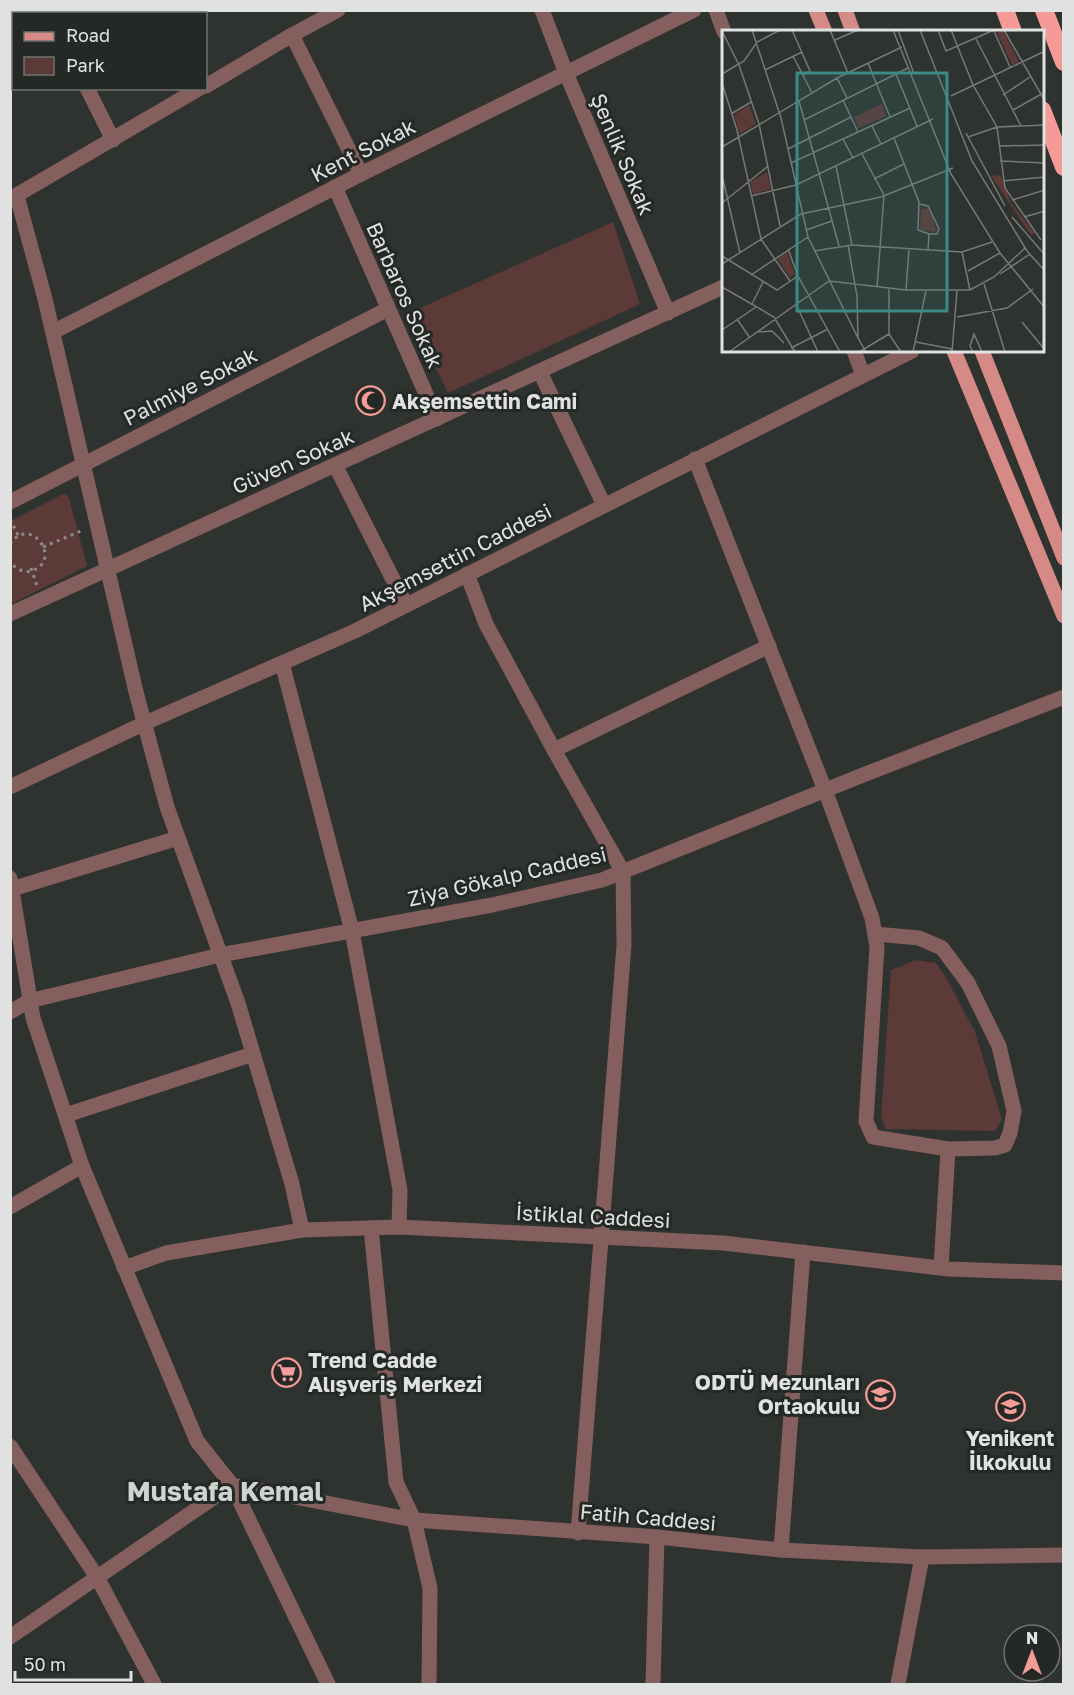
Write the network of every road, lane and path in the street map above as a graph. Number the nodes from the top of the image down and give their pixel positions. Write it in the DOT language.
graph roads {
  1 [pos="338,10"];
  2 [pos="542,10"];
  3 [pos="694,10"];
  4 [pos="716,10"];
  5 [pos="816,10"];
  6 [pos="845,10"];
  7 [pos="1005,10"];
  8 [pos="1044,10"];
  9 [pos="723,30"];
  10 [pos="824,30"];
  11 [pos="852,30"];
  12 [pos="1012,30"];
  13 [pos="292,35"];
  14 [pos="1064,63"];
  15 [pos="566,73"];
  16 [pos="207,85"];
  17 [pos="88,90"];
  18 [pos="197,90"];
  19 [pos="1044,115"];
  20 [pos="113,140"];
  21 [pos="1064,167"];
  22 [pos="361,174"];
  23 [pos="335,188"];
  24 [pos="14,198"];
  25 [pos="722,287"];
  26 [pos="388,309"];
  27 [pos="668,313"];
  28 [pos="53,332"];
  29 [pos="854,352"];
  30 [pos="910,352"];
  31 [pos="954,352"];
  32 [pos="982,352"];
  33 [pos="540,372"];
  34 [pos="863,375"];
  35 [pos="437,419"];
  36 [pos="695,459"];
  37 [pos="83,464"];
  38 [pos="334,465"];
  39 [pos="10,502"];
  40 [pos="604,505"];
  41 [pos="10,519"];
  42 [pos="81,531"];
  43 [pos="19,537"];
  44 [pos="10,544"];
  45 [pos="43,547"];
  46 [pos="1064,558"];
  47 [pos="11,560"];
  48 [pos="108,568"];
  49 [pos="467,574"];
  50 [pos="406,605"];
  51 [pos="10,614"];
  52 [pos="1064,616"];
  53 [pos="769,646"];
  54 [pos="282,663"];
  55 [pos="1064,697"];
  56 [pos="144,723"];
  57 [pos="554,750"];
  58 [pos="10,787"];
  59 [pos="825,790"];
  60 [pos="178,838"];
  61 [pos="623,872"];
  62 [pos="11,883"];
  63 [pos="352,931"];
  64 [pos="875,934"];
  65 [pos="220,955"];
  66 [pos="29,1001"];
  67 [pos="10,1012"];
  68 [pos="253,1054"];
  69 [pos="66,1115"];
  70 [pos="948,1149"];
  71 [pos="82,1166"];
  72 [pos="10,1207"];
  73 [pos="399,1227"];
  74 [pos="371,1228"];
  75 [pos="302,1230"];
  76 [pos="600,1238"];
  77 [pos="803,1252"];
  78 [pos="124,1268"];
  79 [pos="941,1268"];
  80 [pos="1064,1273"];
  81 [pos="10,1446"];
  82 [pos="232,1485"];
  83 [pos="414,1520"];
  84 [pos="578,1533"];
  85 [pos="657,1537"];
  86 [pos="781,1550"];
  87 [pos="1064,1555"];
  88 [pos="922,1557"];
  89 [pos="98,1577"];
  90 [pos="10,1637"];
  91 [pos="154,1684"];
  92 [pos="328,1684"];
  93 [pos="429,1684"];
  94 [pos="653,1684"];
  95 [pos="898,1684"];
  1 -- 13 [label="street"];
  2 -- 15 [label="street, Şenlik Sokak"];
  3 -- 15 [label="street, Kent Sokak"];
  4 -- 9 [label="street"];
  5 -- 10 [label="main road"];
  6 -- 11 [label="main road"];
  7 -- 12 [label="highway"];
  8 -- 14 [label="highway"];
  13 -- 16 [label="street"];
  13 -- 22 [label="street"];
  15 -- 22 [label="street, Kent Sokak"];
  15 -- 27 [label="street, Şenlik Sokak"];
  17 -- 20 [label="street"];
  18 -- 20 [label="street"];
  19 -- 21 [label="highway"];
  20 -- 24 [label="street"];
  22 -- 23 [label="street, Kent Sokak"];
  23 -- 26 [label="street, Barbaros Sokak"];
  23 -- 28 [label="street, Kent Sokak"];
  24 -- 28 [label="street"];
  25 -- 27 [label="street, Güven Sokak"];
  26 -- 35 [label="street, Barbaros Sokak"];
  26 -- 37 [label="street, Palmiye Sokak"];
  27 -- 33 [label="street, Güven Sokak"];
  28 -- 37 [label="street"];
  29 -- 34 [label="street"];
  30 -- 34 [label="street, Akşemsettin Caddesi"];
  31 -- 52 [label="main road"];
  32 -- 46 [label="main road"];
  33 -- 35 [label="street, Güven Sokak"];
  33 -- 40 [label="street"];
  34 -- 36 [label="street, Akşemsettin Caddesi"];
  35 -- 38 [label="street, Güven Sokak"];
  36 -- 40 [label="street, Akşemsettin Caddesi"];
  36 -- 53 [label="street"];
  37 -- 39 [label="street, Palmiye Sokak"];
  37 -- 48 [label="street"];
  38 -- 48 [label="street, Güven Sokak"];
  38 -- 50 [label="street"];
  40 -- 49 [label="street, Akşemsettin Caddesi"];
  41 -- 43 [label="path"];
  42 -- 45 [label="path"];
  43 -- 44 [label="path"];
  43 -- 45 [label="path"];
  45 -- 47 [label="path"];
  48 -- 51 [label="street, Güven Sokak"];
  48 -- 56 [label="street"];
  49 -- 50 [label="street, Akşemsettin Caddesi"];
  49 -- 57 [label="street"];
  50 -- 54 [label="street, Akşemsettin Caddesi"];
  53 -- 57 [label="street"];
  53 -- 59 [label="street"];
  54 -- 56 [label="street, Akşemsettin Caddesi"];
  54 -- 63 [label="street"];
  55 -- 59 [label="street, Ziya Gökalp Caddesi"];
  56 -- 58 [label="street, Akşemsettin Caddesi"];
  56 -- 60 [label="street"];
  57 -- 61 [label="street"];
  59 -- 61 [label="street, Ziya Gökalp Caddesi"];
  59 -- 64 [label="street"];
  60 -- 62 [label="street"];
  60 -- 65 [label="street"];
  61 -- 63 [label="street, Ziya Gökalp Caddesi"];
  61 -- 76 [label="street"];
  62 -- 66 [label="street"];
  63 -- 65 [label="street, Ziya Gökalp Caddesi"];
  63 -- 73 [label="street"];
  64 -- 70 [label="street"];
  64 -- 70 [label="street"];
  65 -- 66 [label="street, Ziya Gökalp Caddesi"];
  65 -- 68 [label="street"];
  66 -- 67 [label="street, Ziya Gökalp Caddesi"];
  66 -- 69 [label="street"];
  68 -- 69 [label="street"];
  68 -- 75 [label="street"];
  69 -- 71 [label="street"];
  70 -- 79 [label="street"];
  71 -- 72 [label="street"];
  71 -- 78 [label="street"];
  73 -- 74 [label="street, İstiklal Caddesi"];
  73 -- 76 [label="street, İstiklal Caddesi"];
  74 -- 75 [label="street, İstiklal Caddesi"];
  74 -- 83 [label="street"];
  75 -- 78 [label="street, İstiklal Caddesi"];
  76 -- 77 [label="street, İstiklal Caddesi"];
  76 -- 84 [label="street"];
  77 -- 79 [label="street, İstiklal Caddesi"];
  77 -- 86 [label="street"];
  78 -- 82 [label="street"];
  79 -- 80 [label="street, İstiklal Caddesi"];
  81 -- 89 [label="street"];
  82 -- 83 [label="street, Fatih Caddesi"];
  82 -- 89 [label="street"];
  82 -- 92 [label="street"];
  83 -- 84 [label="street, Fatih Caddesi"];
  83 -- 93 [label="street"];
  84 -- 85 [label="street, Fatih Caddesi"];
  85 -- 86 [label="street, Fatih Caddesi"];
  85 -- 94 [label="street"];
  86 -- 88 [label="street, Fatih Caddesi"];
  87 -- 88 [label="street, Fatih Caddesi"];
  88 -- 95 [label="street"];
  89 -- 90 [label="street"];
  89 -- 91 [label="street"];
}
